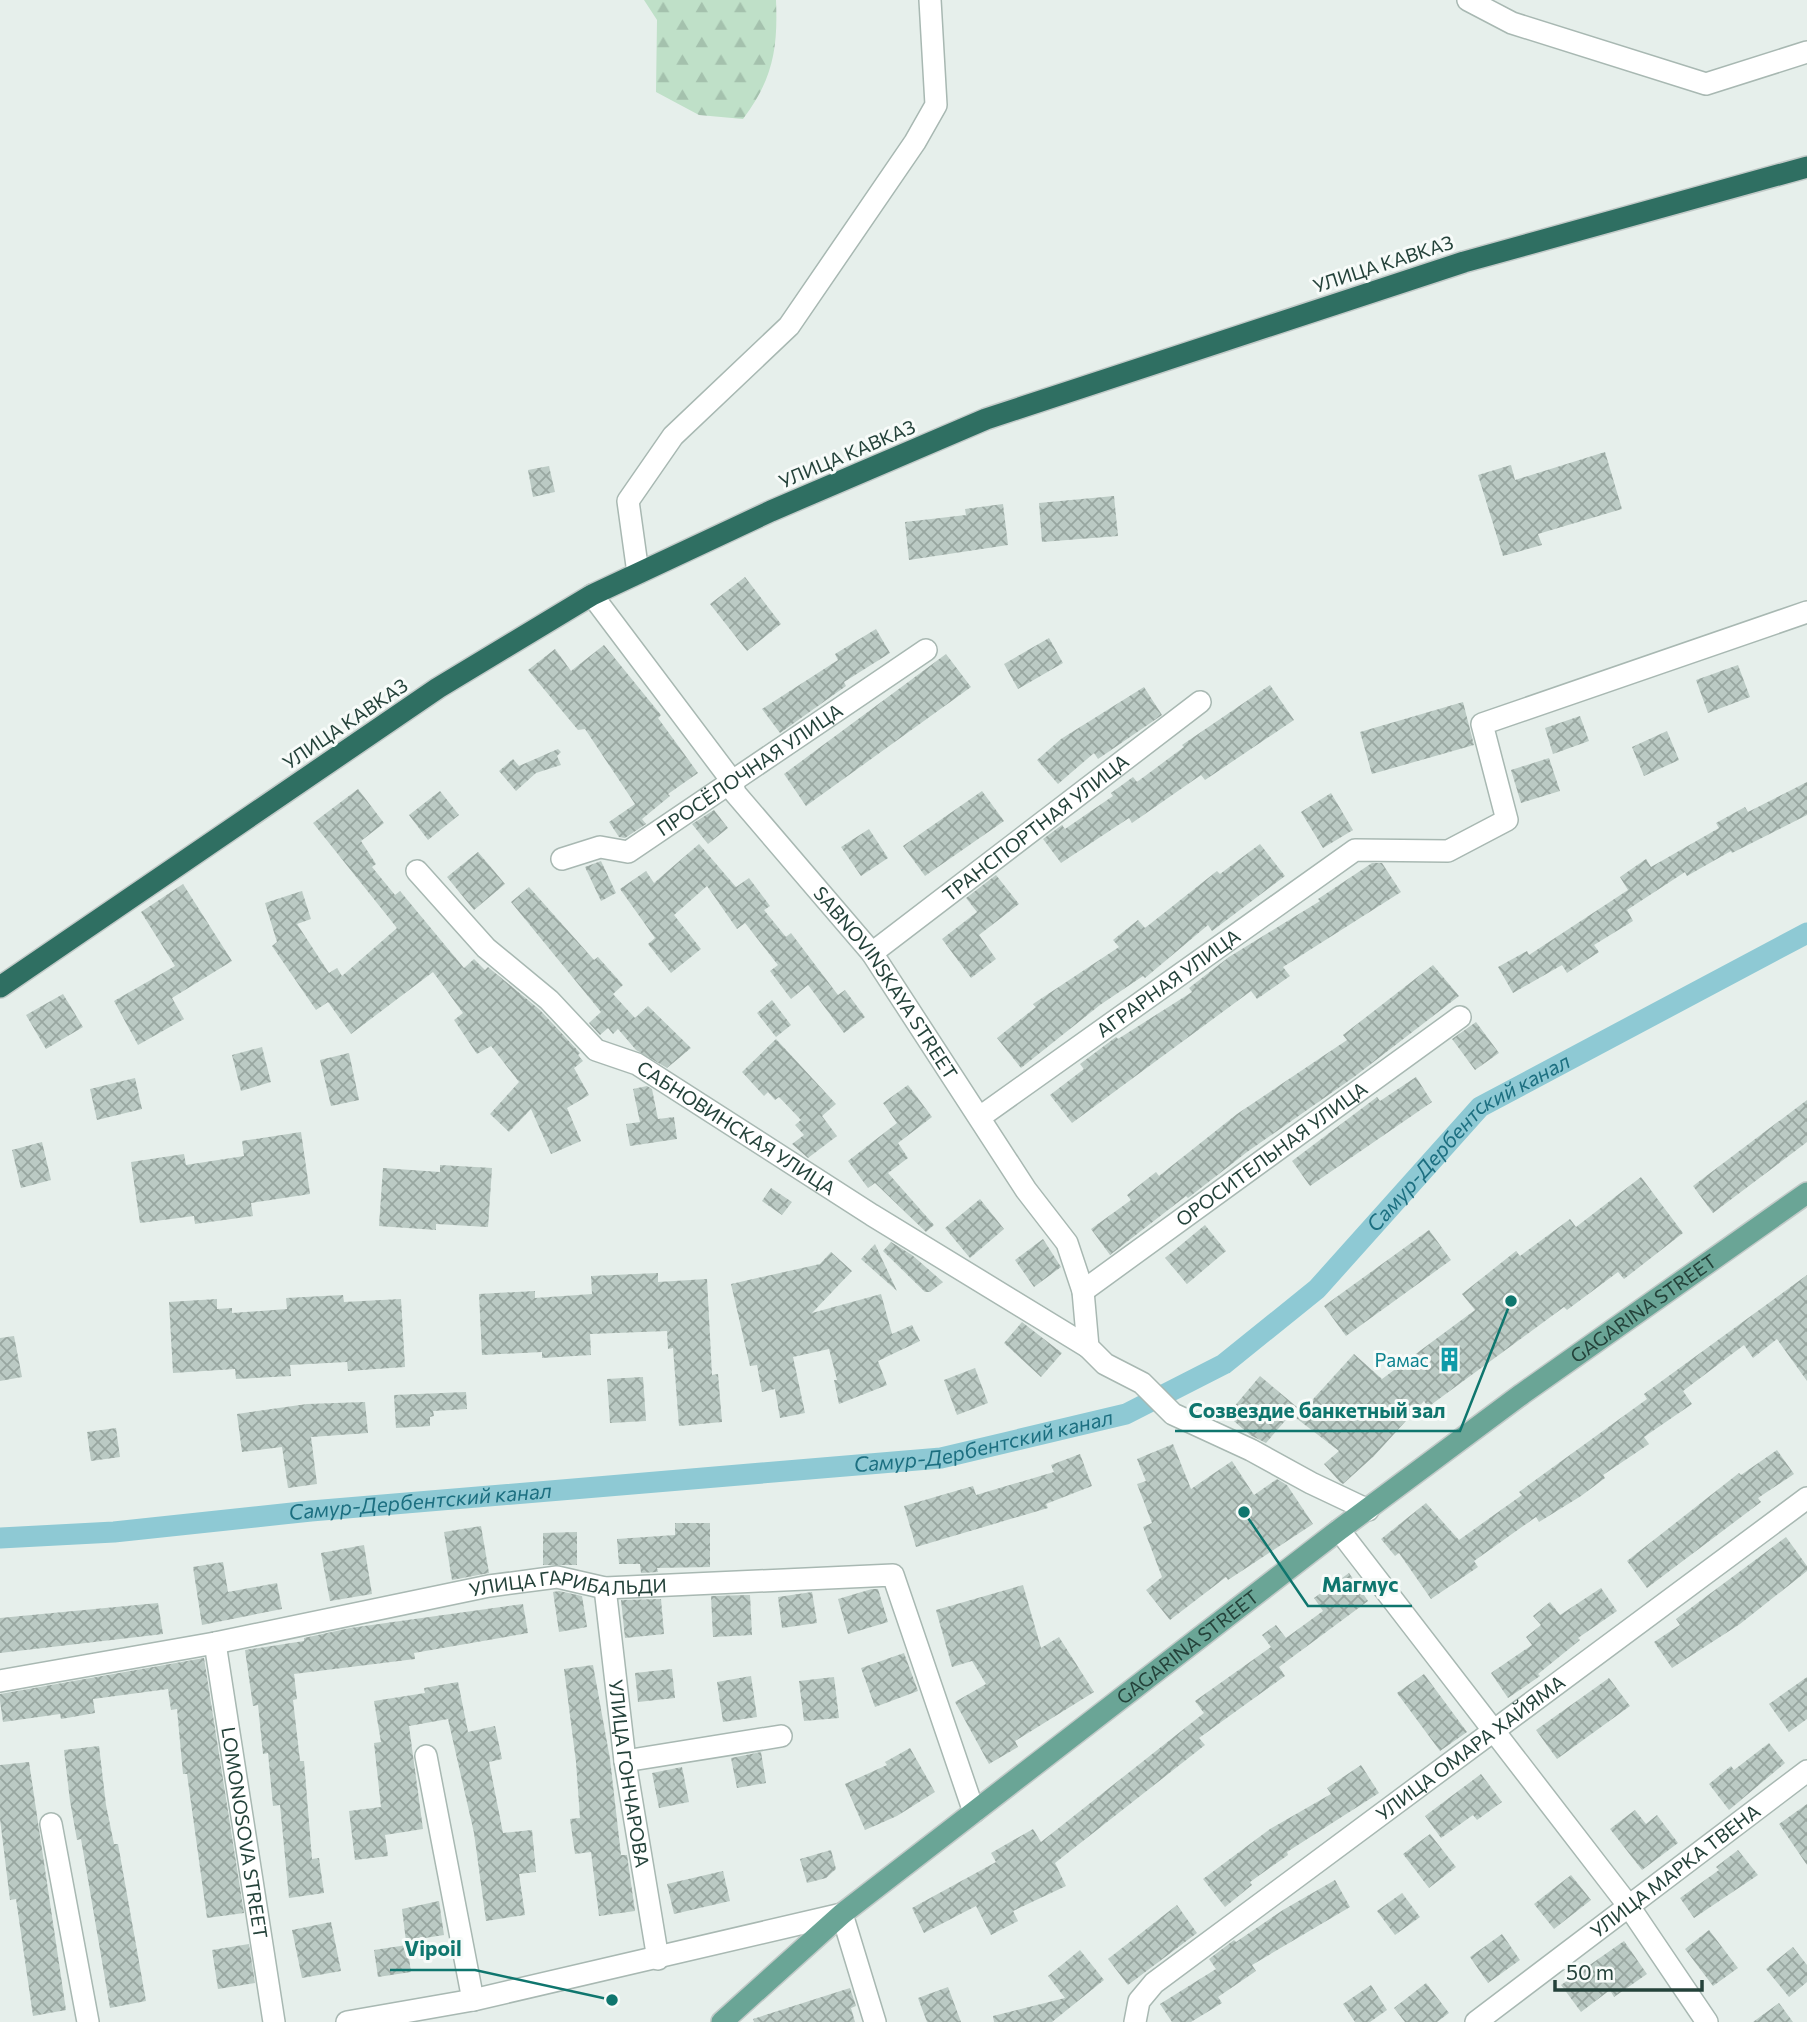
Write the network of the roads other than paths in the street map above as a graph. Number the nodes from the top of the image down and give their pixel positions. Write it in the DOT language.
graph roads {
  1 [pos="930,0"];
  2 [pos="1468,0"];
  3 [pos="1807,52"];
  4 [pos="1807,167"];
  5 [pos="638,573"];
  6 [pos="592,596"];
  7 [pos="1807,612"];
  8 [pos="926,650"];
  9 [pos="1200,702"];
  10 [pos="732,781"];
  11 [pos="562,859"];
  12 [pos="417,871"];
  13 [pos="872,953"];
  14 [pos="0,987"];
  15 [pos="1460,1017"];
  16 [pos="980,1117"];
  17 [pos="1807,1193"];
  18 [pos="1083,1291"];
  19 [pos="1088,1347"];
  20 [pos="1807,1499"];
  21 [pos="1368,1510"];
  22 [pos="1339,1530"];
  23 [pos="605,1588"];
  24 [pos="215,1643"];
  25 [pos="0,1681"];
  26 [pos="1495,1731"];
  27 [pos="780,1736"];
  28 [pos="426,1756"];
  29 [pos="625,1761"];
  30 [pos="1807,1771"];
  31 [pos="974,1812"];
  32 [pos="51,1824"];
  33 [pos="1628,1905"];
  34 [pos="842,1914"];
  35 [pos="658,1959"];
  36 [pos="474,2000"];
  37 [pos="88,2022"];
  38 [pos="274,2022"];
  39 [pos="347,2022"];
  40 [pos="722,2022"];
  41 [pos="875,2022"];
  42 [pos="1135,2022"];
  43 [pos="1476,2022"];
  44 [pos="1707,2022"];
  1 -- 5 [label="street"];
  2 -- 3 [label="street"];
  4 -- 5 [label="highway, УЛИЦА КАВКАЗ"];
  5 -- 6 [label="highway, УЛИЦА КАВКАЗ"];
  6 -- 10 [label="street, SABNOVINSKAYA STREET"];
  6 -- 14 [label="highway, УЛИЦА КАВКАЗ"];
  7 -- 16 [label="street, АГРАРНАЯ УЛИЦА"];
  8 -- 10 [label="street, ПРОСЁЛОЧНАЯ УЛИЦА"];
  9 -- 13 [label="street, ТРАНСПОРТНАЯ УЛИЦА"];
  10 -- 11 [label="street, ПРОСЁЛОЧНАЯ УЛИЦА"];
  10 -- 13 [label="street, SABNOVINSKAYA STREET"];
  12 -- 19 [label="street, САБНОВИНСКАЯ УЛИЦА"];
  13 -- 16 [label="street, SABNOVINSKAYA STREET"];
  15 -- 18 [label="street, ОРОСИТЕЛЬНАЯ УЛИЦА"];
  16 -- 18 [label="street, SABNOVINSKAYA STREET"];
  17 -- 21 [label="main road, GAGARINA STREET"];
  18 -- 19 [label="street, SABNOVINSKAYA STREET"];
  19 -- 21 [label="street"];
  20 -- 26 [label="street, УЛИЦА ОМАРА ХАЙЯМА"];
  21 -- 22 [label="main road, GAGARINA STREET"];
  22 -- 26 [label="street"];
  22 -- 31 [label="main road, GAGARINA STREET"];
  23 -- 24 [label="street, УЛИЦА ГАРИБАЛЬДИ"];
  23 -- 29 [label="street, УЛИЦА ГОНЧАРОВА"];
  23 -- 31 [label="street, УЛИЦА ГАРИБАЛЬДИ"];
  24 -- 25 [label="street, УЛИЦА ГАРИБАЛЬДИ"];
  24 -- 38 [label="street, LOMONOSOVA STREET"];
  26 -- 33 [label="street"];
  26 -- 42 [label="street, УЛИЦА ОМАРА ХАЙЯМА"];
  27 -- 29 [label="street"];
  28 -- 36 [label="street"];
  29 -- 35 [label="street, УЛИЦА ГОНЧАРОВА"];
  30 -- 33 [label="street, УЛИЦА МАРКА ТВЕНА"];
  31 -- 34 [label="main road, GAGARINA STREET"];
  32 -- 37 [label="street"];
  33 -- 43 [label="street, УЛИЦА МАРКА ТВЕНА"];
  33 -- 44 [label="street"];
  34 -- 35 [label="street"];
  34 -- 40 [label="main road, GAGARINA STREET"];
  34 -- 41 [label="street"];
  35 -- 36 [label="street"];
  36 -- 39 [label="street"];
}
